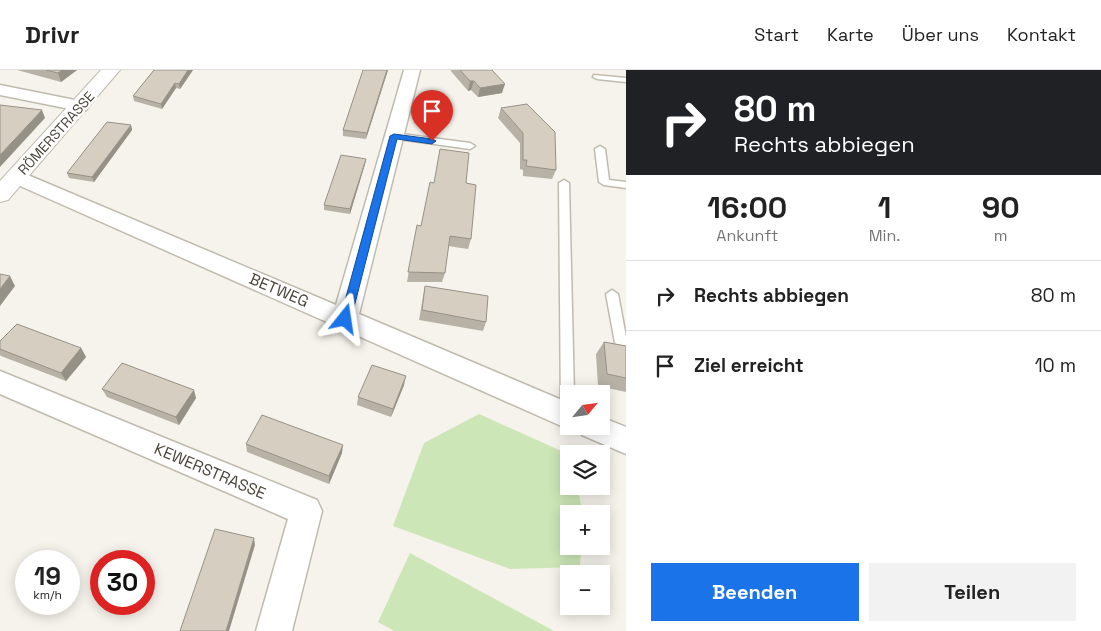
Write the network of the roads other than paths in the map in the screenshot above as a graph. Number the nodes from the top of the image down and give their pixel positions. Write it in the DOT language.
graph roads {
  1 [pos="111,70"];
  2 [pos="412,70"];
  3 [pos="598,77"];
  4 [pos="626,80"];
  5 [pos="0,90"];
  6 [pos="80,106"];
  7 [pos="394,136"];
  8 [pos="470,146"];
  9 [pos="600,149"];
  10 [pos="16,177"];
  11 [pos="564,183"];
  12 [pos="626,185"];
  13 [pos="0,195"];
  14 [pos="612,294"];
  15 [pos="345,319"];
  16 [pos="626,344"];
  17 [pos="0,382"];
  18 [pos="567,385"];
  19 [pos="560,413"];
  20 [pos="610,434"];
  21 [pos="626,441"];
  22 [pos="274,631"];
  1 -- 6 [label="street, RÖMERSTRASSE"];
  2 -- 7 [label="street"];
  3 -- 4 [label="lane"];
  5 -- 6 [label="street"];
  6 -- 10 [label="street, RÖMERSTRASSE"];
  7 -- 8 [label="lane"];
  7 -- 15 [label="street"];
  9 -- 12 [label="lane"];
  10 -- 13 [label="street, RÖMERSTRASSE"];
  10 -- 15 [label="street, BETWEG"];
  11 -- 18 [label="lane"];
  14 -- 16 [label="lane"];
  15 -- 19 [label="street, BETWEG"];
  17 -- 22 [label="street, KEWERSTRASSE"];
  20 -- 21 [label="street"];
}
